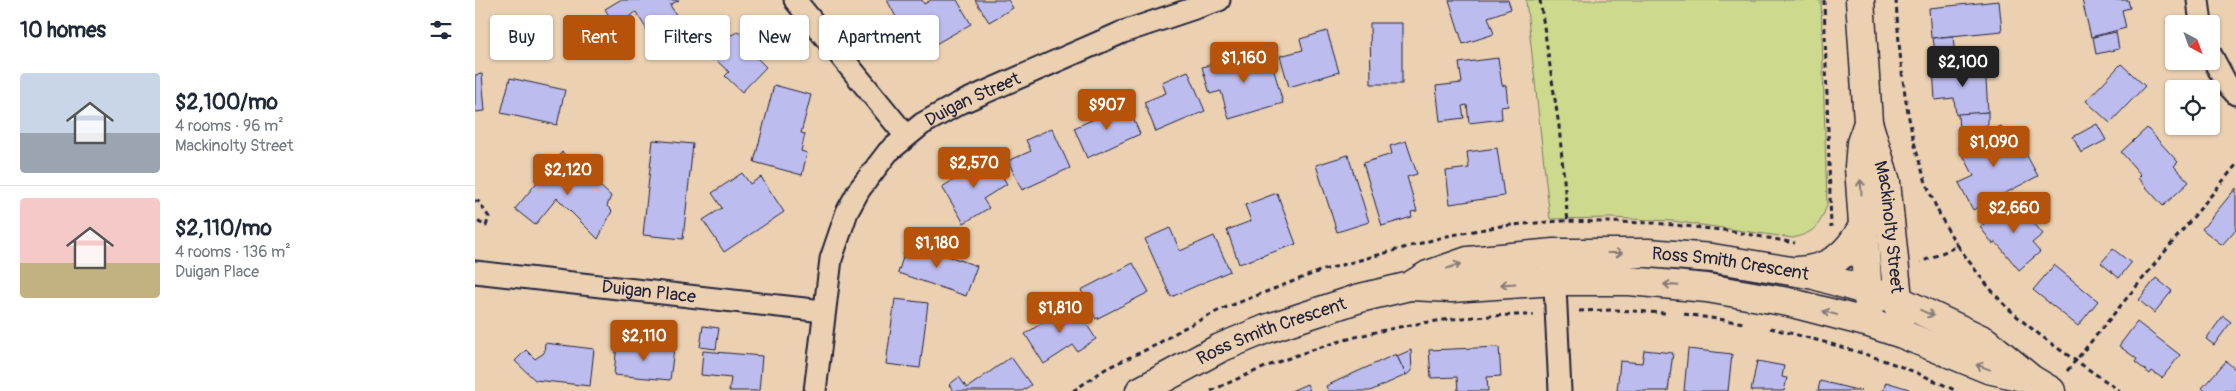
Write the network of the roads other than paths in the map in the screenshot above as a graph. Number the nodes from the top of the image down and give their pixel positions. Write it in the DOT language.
graph roads {
  1 [pos="795,0"];
  2 [pos="1219,0"];
  3 [pos="1860,0"];
  4 [pos="2198,0"];
  5 [pos="2200,15"];
  6 [pos="2219,70"];
  7 [pos="2236,94"];
  8 [pos="1868,122"];
  9 [pos="906,136"];
  10 [pos="1863,226"];
  11 [pos="1562,253"];
  12 [pos="1791,271"];
  13 [pos="475,272"];
  14 [pos="1555,281"];
  15 [pos="1410,286"];
  16 [pos="1867,292"];
  17 [pos="1898,300"];
  18 [pos="823,311"];
  19 [pos="1869,323"];
  20 [pos="1902,334"];
  21 [pos="2035,387"];
  22 [pos="815,391"];
  23 [pos="1140,391"];
  24 [pos="1560,391"];
  1 -- 9 [label="street"];
  2 -- 9 [label="street, Duigan Street"];
  3 -- 8 [label="street, Mackinolty Street"];
  4 -- 5 [label="street"];
  6 -- 7 [label="street"];
  10 -- 8 [label="street, Mackinolty Street, one-way"];
  8 -- 17 [label="street, Mackinolty Street"];
  9 -- 18 [label="street, Duigan Street"];
  10 -- 12 [label="street"];
  10 -- 16 [label="street, Mackinolty Street"];
  11 -- 12 [label="street, Ross Smith Crescent, one-way"];
  11 -- 14 [label="street"];
  15 -- 11 [label="street, Ross Smith Crescent, one-way"];
  12 -- 16 [label="street, Ross Smith Crescent"];
  13 -- 18 [label="street, Duigan Place"];
  14 -- 15 [label="street, Ross Smith Crescent, one-way"];
  19 -- 14 [label="street, Ross Smith Crescent, one-way"];
  14 -- 24 [label="street"];
  15 -- 23 [label="street, Ross Smith Crescent"];
  16 -- 17 [label="street, Ross Smith Crescent"];
  16 -- 19 [label="street, Mackinolty Street"];
  17 -- 20 [label="street, Mackinolty Street"];
  17 -- 21 [label="street, Ross Smith Crescent, one-way"];
  18 -- 22 [label="street, Duigan Street"];
  19 -- 20 [label="street, Ross Smith Crescent"];
  21 -- 20 [label="street, Ross Smith Crescent, one-way"];
}
